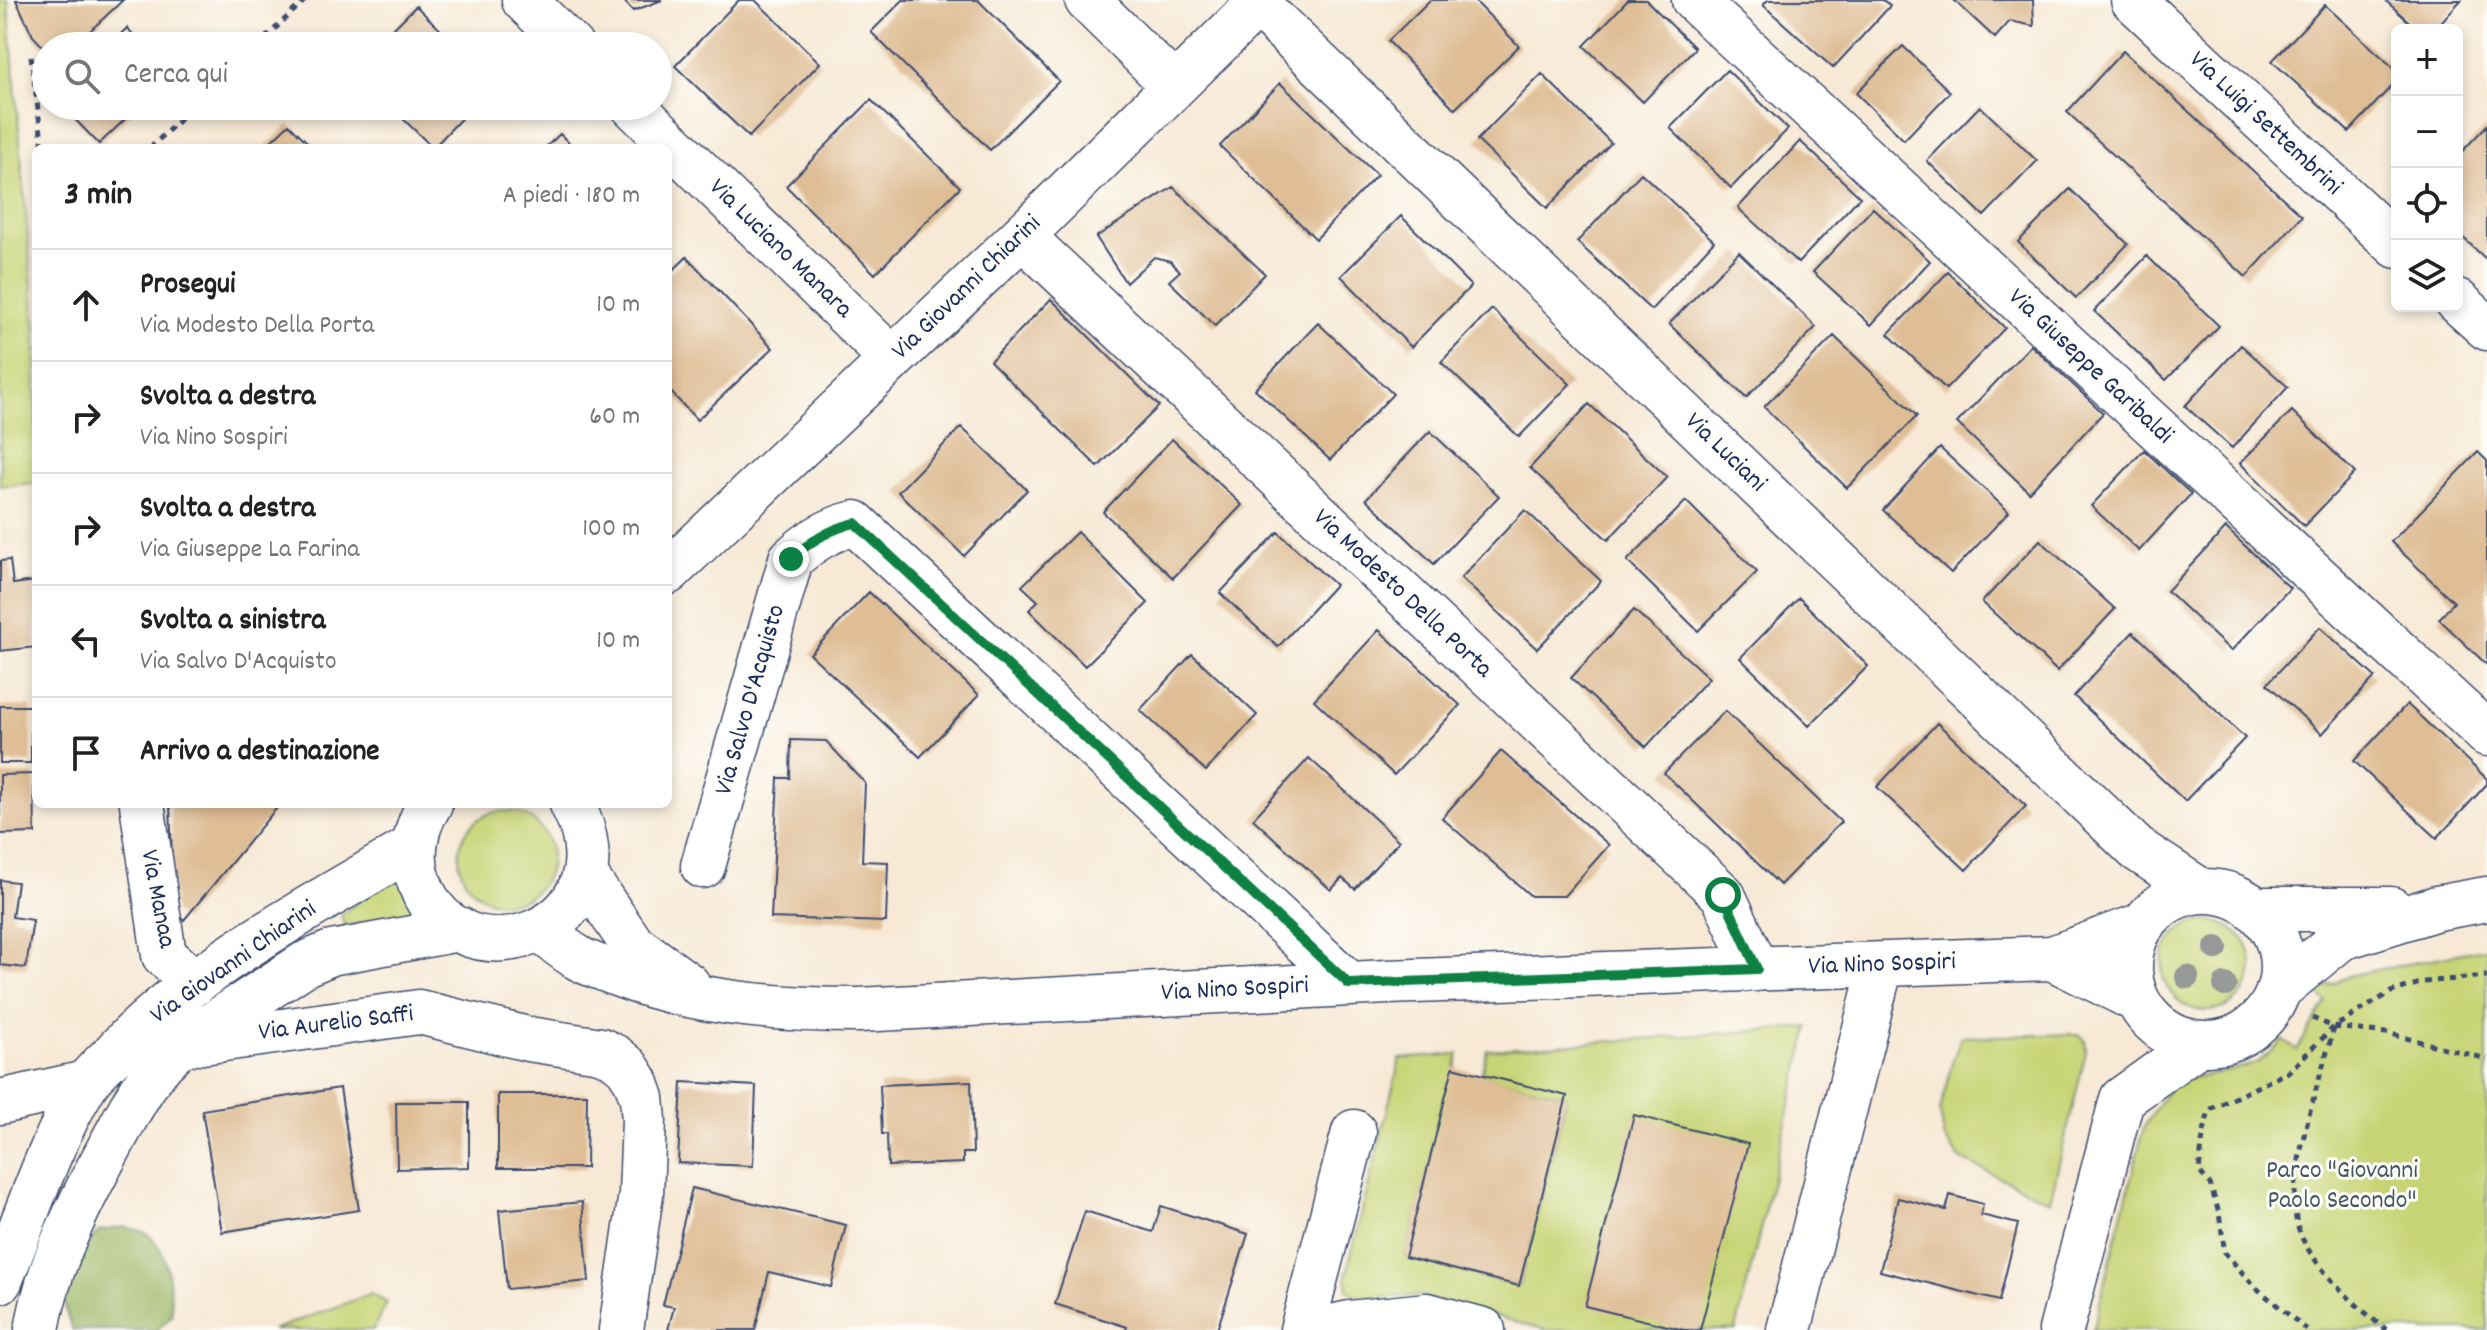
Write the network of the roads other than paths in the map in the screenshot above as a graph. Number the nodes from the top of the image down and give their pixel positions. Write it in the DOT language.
graph roads {
  1 [pos="524,0"];
  2 [pos="1087,0"];
  3 [pos="1694,0"];
  4 [pos="2133,0"];
  5 [pos="1260,2"];
  6 [pos="557,32"];
  7 [pos="1174,86"];
  8 [pos="647,120"];
  9 [pos="672,144"];
  10 [pos="672,144"];
  11 [pos="1022,236"];
  12 [pos="2391,240"];
  13 [pos="2463,306"];
  14 [pos="2487,328"];
  15 [pos="892,359"];
  16 [pos="672,568"];
  17 [pos="2487,734"];
  18 [pos="143,808"];
  19 [pos="428,808"];
  20 [pos="574,808"];
  21 [pos="414,846"];
  22 [pos="703,866"];
  23 [pos="585,875"];
  24 [pos="2201,891"];
  25 [pos="2487,899"];
  26 [pos="2437,908"];
  27 [pos="2254,909"];
  28 [pos="2142,925"];
  29 [pos="459,929"];
  30 [pos="540,930"];
  31 [pos="2052,958"];
  32 [pos="1881,965"];
  33 [pos="1757,969"];
  34 [pos="195,983"];
  35 [pos="1349,984"];
  36 [pos="706,999"];
  37 [pos="2137,1000"];
  38 [pos="2291,1002"];
  39 [pos="2200,1043"];
  40 [pos="181,1045"];
  41 [pos="86,1083"];
  42 [pos="0,1102"];
  43 [pos="0,1112"];
  44 [pos="1354,1132"];
  45 [pos="52,1153"];
  46 [pos="0,1281"];
  47 [pos="37,1330"];
  48 [pos="621,1330"];
  49 [pos="1302,1330"];
  50 [pos="1320,1330"];
  51 [pos="1483,1330"];
  52 [pos="1789,1330"];
  53 [pos="2061,1330"];
  1 -- 6 [label="street"];
  2 -- 7 [label="street"];
  3 -- 17 [label="street, Via Giuseppe Garibaldi"];
  4 -- 12 [label="street, Via Luigi Settembrini"];
  5 -- 7 [label="street, Via Giovanni Chiarini"];
  5 -- 24 [label="street, Via Luciani"];
  7 -- 11 [label="street, Via Giovanni Chiarini"];
  8 -- 10 [label="street, Via Luciano Manara"];
  9 -- 15 [label="street, Via Luciano Manara"];
  11 -- 15 [label="street, Via Giovanni Chiarini"];
  11 -- 33 [label="street, Via Modesto Della Porta"];
  13 -- 14 [label="street"];
  15 -- 16 [label="street, Via Giovanni Chiarini"];
  18 -- 34 [label="street, Via Manaa"];
  19 -- 21 [label="street"];
  20 -- 23 [label="street"];
  21 -- 29 [label="street"];
  21 -- 34 [label="street, Via Giovanni Chiarini"];
  22 -- 35 [label="street, Via Salvo D'Acquisto"];
  23 -- 30 [label="street"];
  23 -- 36 [label="street"];
  24 -- 27 [label="street"];
  24 -- 28 [label="street"];
  25 -- 26 [label="street"];
  26 -- 27 [label="street"];
  26 -- 38 [label="street"];
  27 -- 38 [label="street"];
  28 -- 31 [label="street, Via Nino Sospiri"];
  28 -- 37 [label="street"];
  29 -- 30 [label="street"];
  29 -- 40 [label="street, Via Giovanni Chiarini"];
  30 -- 36 [label="street, Via Nino Sospiri"];
  31 -- 32 [label="street, Via Nino Sospiri"];
  31 -- 37 [label="street, Via Nino Sospiri"];
  32 -- 33 [label="street, Via Nino Sospiri"];
  32 -- 52 [label="street"];
  33 -- 35 [label="street, Via Nino Sospiri"];
  34 -- 41 [label="street, Via Giovanni Chiarini"];
  35 -- 36 [label="street, Via Nino Sospiri"];
  37 -- 39 [label="street"];
  38 -- 39 [label="street"];
  39 -- 53 [label="street"];
  40 -- 47 [label="street, Via Giovanni Chiarini"];
  40 -- 48 [label="street, Via Aurelio Saffi"];
  41 -- 42 [label="street"];
  41 -- 45 [label="street, Via Giovanni Chiarini"];
  43 -- 45 [label="street"];
  44 -- 49 [label="street"];
  45 -- 46 [label="street, Via Giovanni Chiarini"];
  50 -- 51 [label="street"];
}
